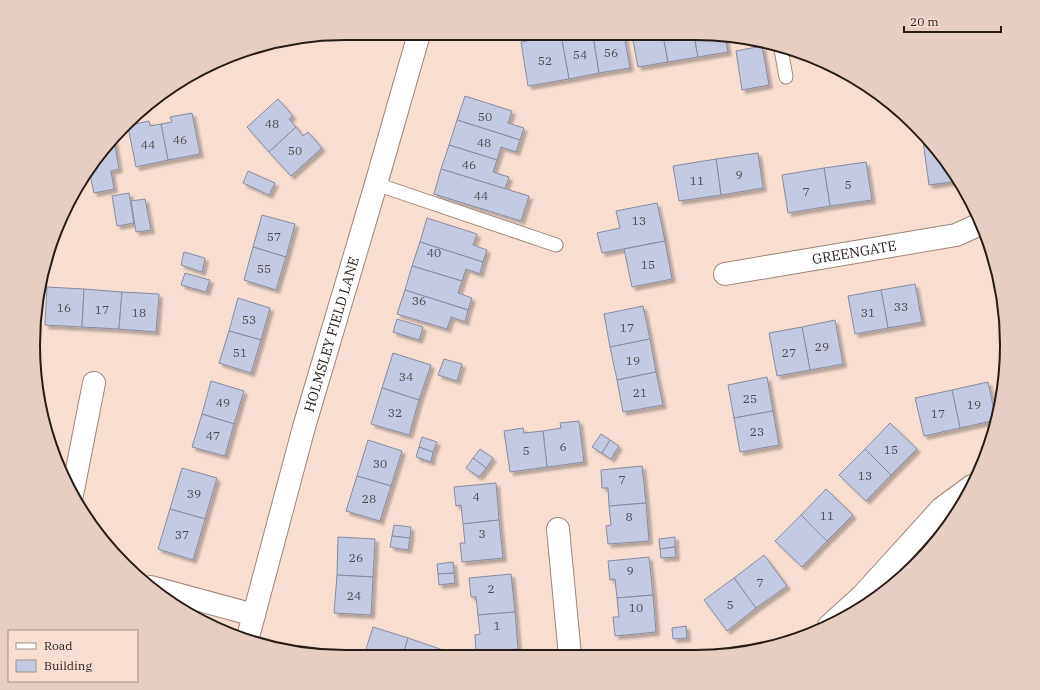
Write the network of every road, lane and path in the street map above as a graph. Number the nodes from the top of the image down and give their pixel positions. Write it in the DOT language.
graph roads {
  1 [pos="417,40"];
  2 [pos="782,52"];
  3 [pos="786,77"];
  4 [pos="376,184"];
  5 [pos="976,226"];
  6 [pos="556,244"];
  7 [pos="725,274"];
  8 [pos="94,383"];
  9 [pos="74,485"];
  10 [pos="961,494"];
  11 [pos="558,529"];
  12 [pos="164,591"];
  13 [pos="866,597"];
  14 [pos="254,615"];
  15 [pos="249,635"];
  16 [pos="569,650"];
  1 -- 4 [label="street, HOLMSLEY FIELD LANE"];
  2 -- 3 [label="lane"];
  4 -- 6 [label="lane"];
  4 -- 14 [label="street, HOLMSLEY FIELD LANE"];
  5 -- 7 [label="street, GREENGATE"];
  8 -- 9 [label="street"];
  10 -- 13 [label="street"];
  11 -- 16 [label="street"];
  12 -- 14 [label="street"];
  14 -- 15 [label="street, HOLMSLEY FIELD LANE"];
}
